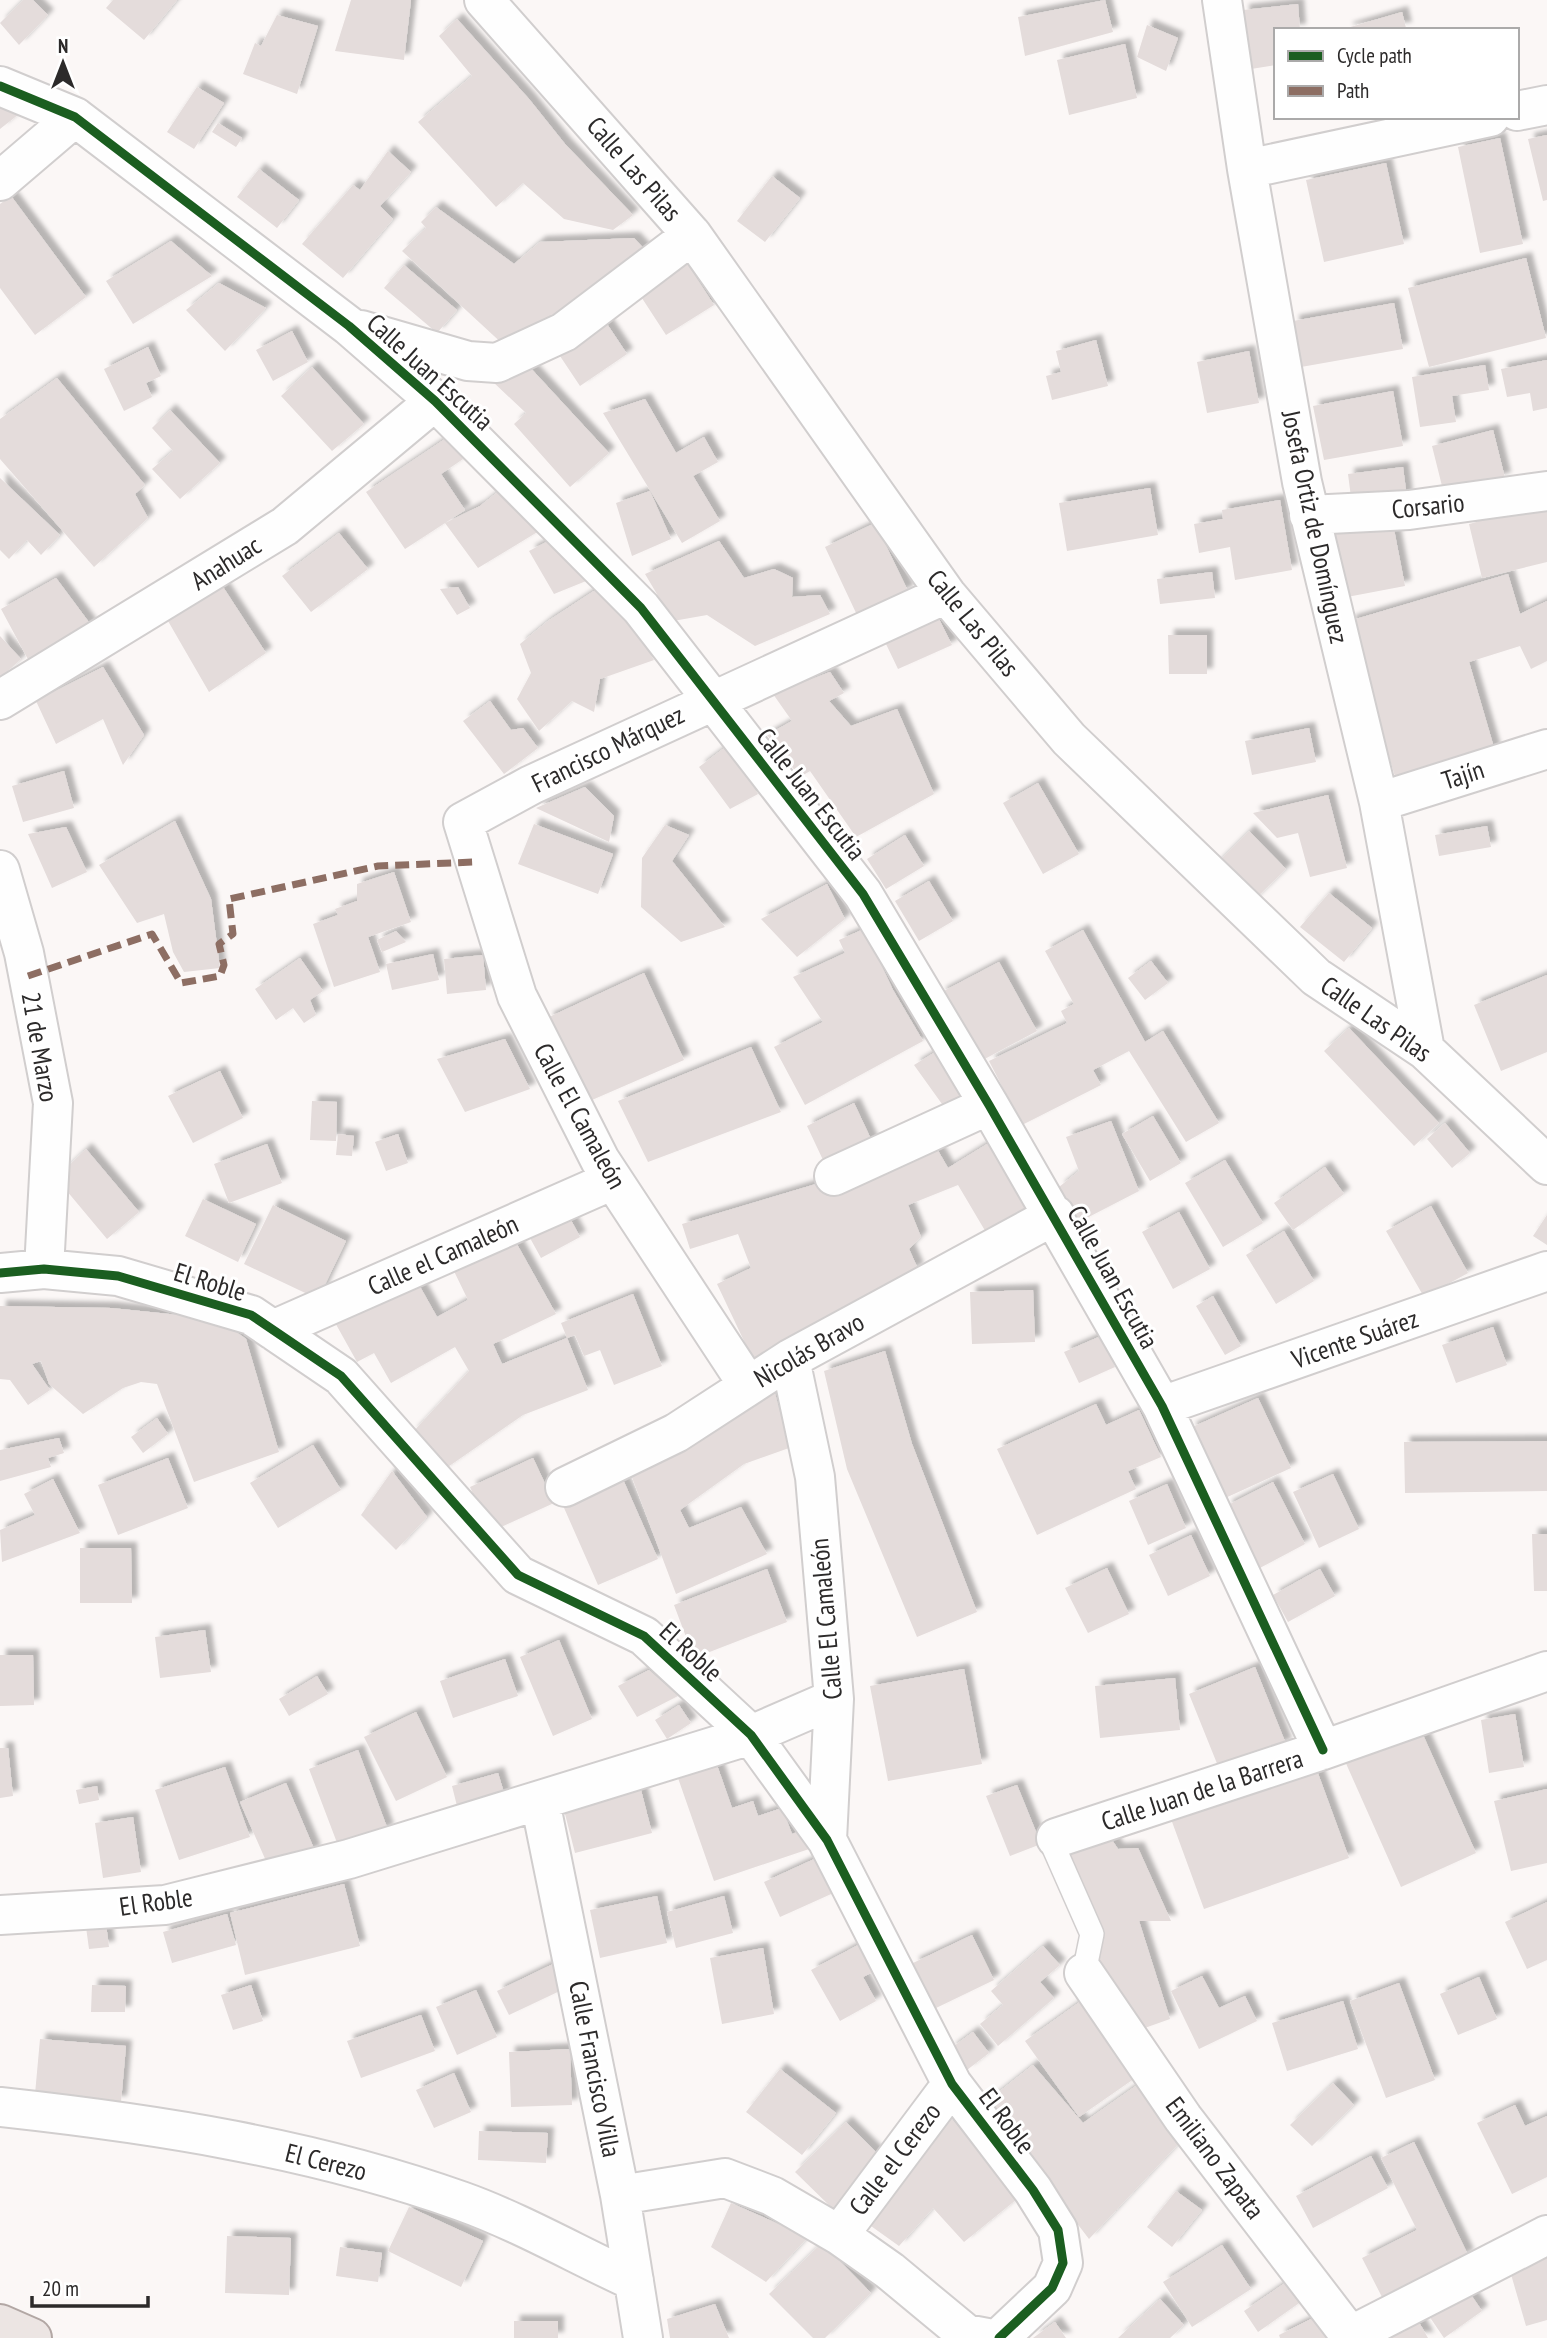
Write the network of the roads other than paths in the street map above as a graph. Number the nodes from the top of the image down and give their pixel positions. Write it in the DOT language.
graph roads {
  1 [pos="484,0"];
  2 [pos="1222,0"];
  3 [pos="0,86"];
  4 [pos="1547,105"];
  5 [pos="1519,111"];
  6 [pos="75,117"];
  7 [pos="1481,119"];
  8 [pos="1247,169"];
  9 [pos="0,181"];
  10 [pos="692,235"];
  11 [pos="349,326"];
  12 [pos="435,401"];
  13 [pos="1547,491"];
  14 [pos="1309,515"];
  15 [pos="946,594"];
  16 [pos="0,700"];
  17 [pos="710,700"];
  18 [pos="1547,748"];
  19 [pos="1379,802"];
  20 [pos="463,822"];
  21 [pos="0,870"];
  22 [pos="1425,1050"];
  23 [pos="989,1105"];
  24 [pos="1547,1165"];
  25 [pos="834,1176"];
  26 [pos="613,1180"];
  27 [pos="1055,1216"];
  28 [pos="44,1269"];
  29 [pos="1547,1272"];
  30 [pos="0,1273"];
  31 [pos="273,1330"];
  32 [pos="790,1359"];
  33 [pos="748,1385"];
  34 [pos="1162,1406"];
  35 [pos="565,1487"];
  36 [pos="1547,1671"];
  37 [pos="834,1699"];
  38 [pos="751,1735"];
  39 [pos="1323,1750"];
  40 [pos="540,1801"];
  41 [pos="1056,1838"];
  42 [pos="827,1840"];
  43 [pos="0,1915"];
  44 [pos="1084,1973"];
  45 [pos="952,2084"];
  46 [pos="0,2107"];
  47 [pos="620,2195"];
  48 [pos="839,2235"];
  49 [pos="1547,2235"];
  50 [pos="634,2281"];
  51 [pos="0,2324"];
  52 [pos="1351,2337"];
  53 [pos="32,2338"];
  54 [pos="643,2338"];
  55 [pos="987,2338"];
  56 [pos="999,2338"];
  1 -- 10 [label="street, Calle Las Pilas"];
  2 -- 8 [label="street, Josefa Ortiz de Domínguez"];
  3 -- 6 [label="street, Calle Juan Escutia"];
  4 -- 5 [label="street"];
  6 -- 9 [label="street"];
  6 -- 11 [label="street, Calle Juan Escutia"];
  7 -- 8 [label="street"];
  8 -- 14 [label="street, Josefa Ortiz de Domínguez"];
  10 -- 11 [label="street"];
  10 -- 15 [label="street, Calle Las Pilas"];
  11 -- 12 [label="street, Calle Juan Escutia"];
  12 -- 16 [label="street, Anahuac"];
  12 -- 17 [label="street, Calle Juan Escutia"];
  13 -- 14 [label="street, Corsario"];
  14 -- 19 [label="street, Josefa Ortiz de Domínguez"];
  15 -- 17 [label="street, Francisco Márquez"];
  15 -- 22 [label="street, Calle Las Pilas"];
  17 -- 20 [label="street, Francisco Márquez"];
  17 -- 23 [label="street, Calle Juan Escutia"];
  18 -- 19 [label="street, Tajín"];
  19 -- 22 [label="street, Josefa Ortiz de Domínguez"];
  20 -- 26 [label="street, Calle El Camaleón"];
  21 -- 28 [label="street, 21 de Marzo"];
  22 -- 24 [label="street, Calle Las Pilas"];
  23 -- 25 [label="street"];
  23 -- 27 [label="street, Calle Juan Escutia"];
  26 -- 31 [label="street, Calle el Camaleón"];
  26 -- 33 [label="street, Calle El Camaleón"];
  27 -- 32 [label="street, Nicolás Bravo"];
  27 -- 34 [label="street, Calle Juan Escutia"];
  28 -- 30 [label="street, El Roble"];
  28 -- 31 [label="street, El Roble"];
  29 -- 34 [label="street, Vicente Suárez"];
  31 -- 38 [label="street, El Roble"];
  32 -- 33 [label="street, Nicolás Bravo"];
  32 -- 37 [label="street, Calle El Camaleón"];
  33 -- 35 [label="street, Nicolás Bravo"];
  34 -- 39 [label="street, Calle Juan Escutia"];
  36 -- 39 [label="street, Calle Juan de la Barrera"];
  37 -- 38 [label="street, El Roble"];
  37 -- 42 [label="street, Calle El Camaleón"];
  38 -- 40 [label="street, El Roble"];
  38 -- 42 [label="street, El Roble"];
  39 -- 41 [label="street, Calle Juan de la Barrera"];
  40 -- 43 [label="street, El Roble"];
  40 -- 47 [label="street, Calle Francisco Villa"];
  41 -- 44 [label="lane"];
  42 -- 45 [label="street, El Roble"];
  44 -- 52 [label="street, Emiliano Zapata"];
  45 -- 48 [label="street, Calle el Cerezo"];
  45 -- 56 [label="street, El Roble"];
  46 -- 50 [label="street, El Cerezo"];
  47 -- 48 [label="street"];
  47 -- 50 [label="street, Calle Francisco Villa"];
  48 -- 55 [label="street"];
  49 -- 52 [label="street"];
  50 -- 54 [label="street, Calle Francisco Villa"];
  51 -- 53 [label="main road"];
}
